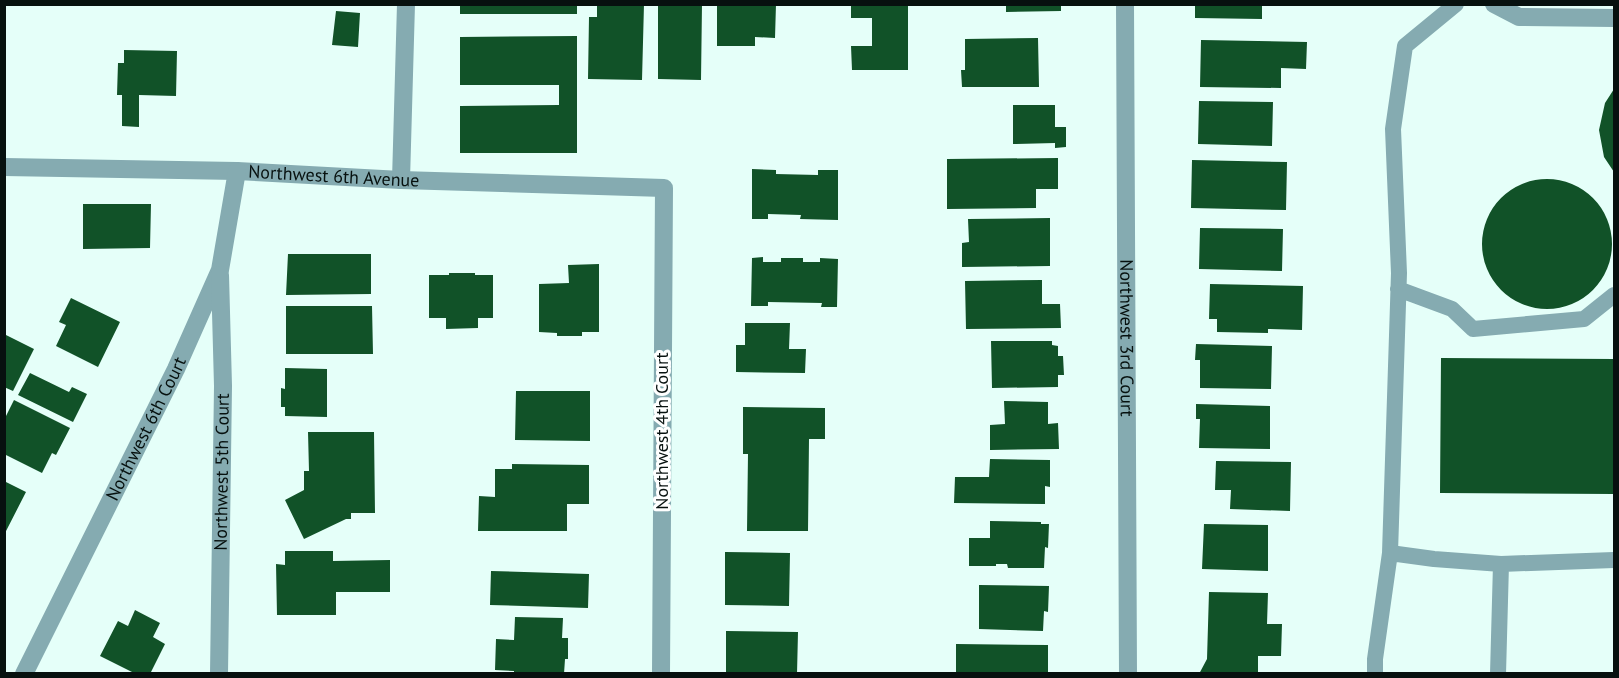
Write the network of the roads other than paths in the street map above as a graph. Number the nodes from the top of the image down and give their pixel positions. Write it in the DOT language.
graph roads {
  1 [pos="406,4"];
  2 [pos="1125,4"];
  3 [pos="1456,4"];
  4 [pos="1494,4"];
  5 [pos="1614,18"];
  6 [pos="4,167"];
  7 [pos="237,171"];
  8 [pos="401,180"];
  9 [pos="664,189"];
  10 [pos="220,270"];
  11 [pos="1398,289"];
  12 [pos="1614,295"];
  13 [pos="1390,553"];
  14 [pos="1614,560"];
  15 [pos="1501,564"];
  16 [pos="24,674"];
  17 [pos="219,674"];
  18 [pos="661,674"];
  19 [pos="1128,674"];
  20 [pos="1375,674"];
  21 [pos="1498,674"];
  1 -- 8 [label="street"];
  2 -- 19 [label="street, Northwest 3rd Court"];
  3 -- 11 [label="lane"];
  4 -- 5 [label="street"];
  6 -- 7 [label="street, Northwest 6th Avenue"];
  7 -- 8 [label="street, Northwest 6th Avenue"];
  7 -- 10 [label="street, Northwest 6th Court"];
  8 -- 9 [label="street, Northwest 6th Avenue"];
  9 -- 18 [label="street, Northwest 4th Court"];
  10 -- 16 [label="street, Northwest 6th Court"];
  10 -- 17 [label="street, Northwest 5th Court"];
  11 -- 12 [label="lane"];
  11 -- 13 [label="lane"];
  13 -- 15 [label="lane"];
  13 -- 20 [label="lane"];
  14 -- 15 [label="lane"];
  15 -- 21 [label="lane"];
}
